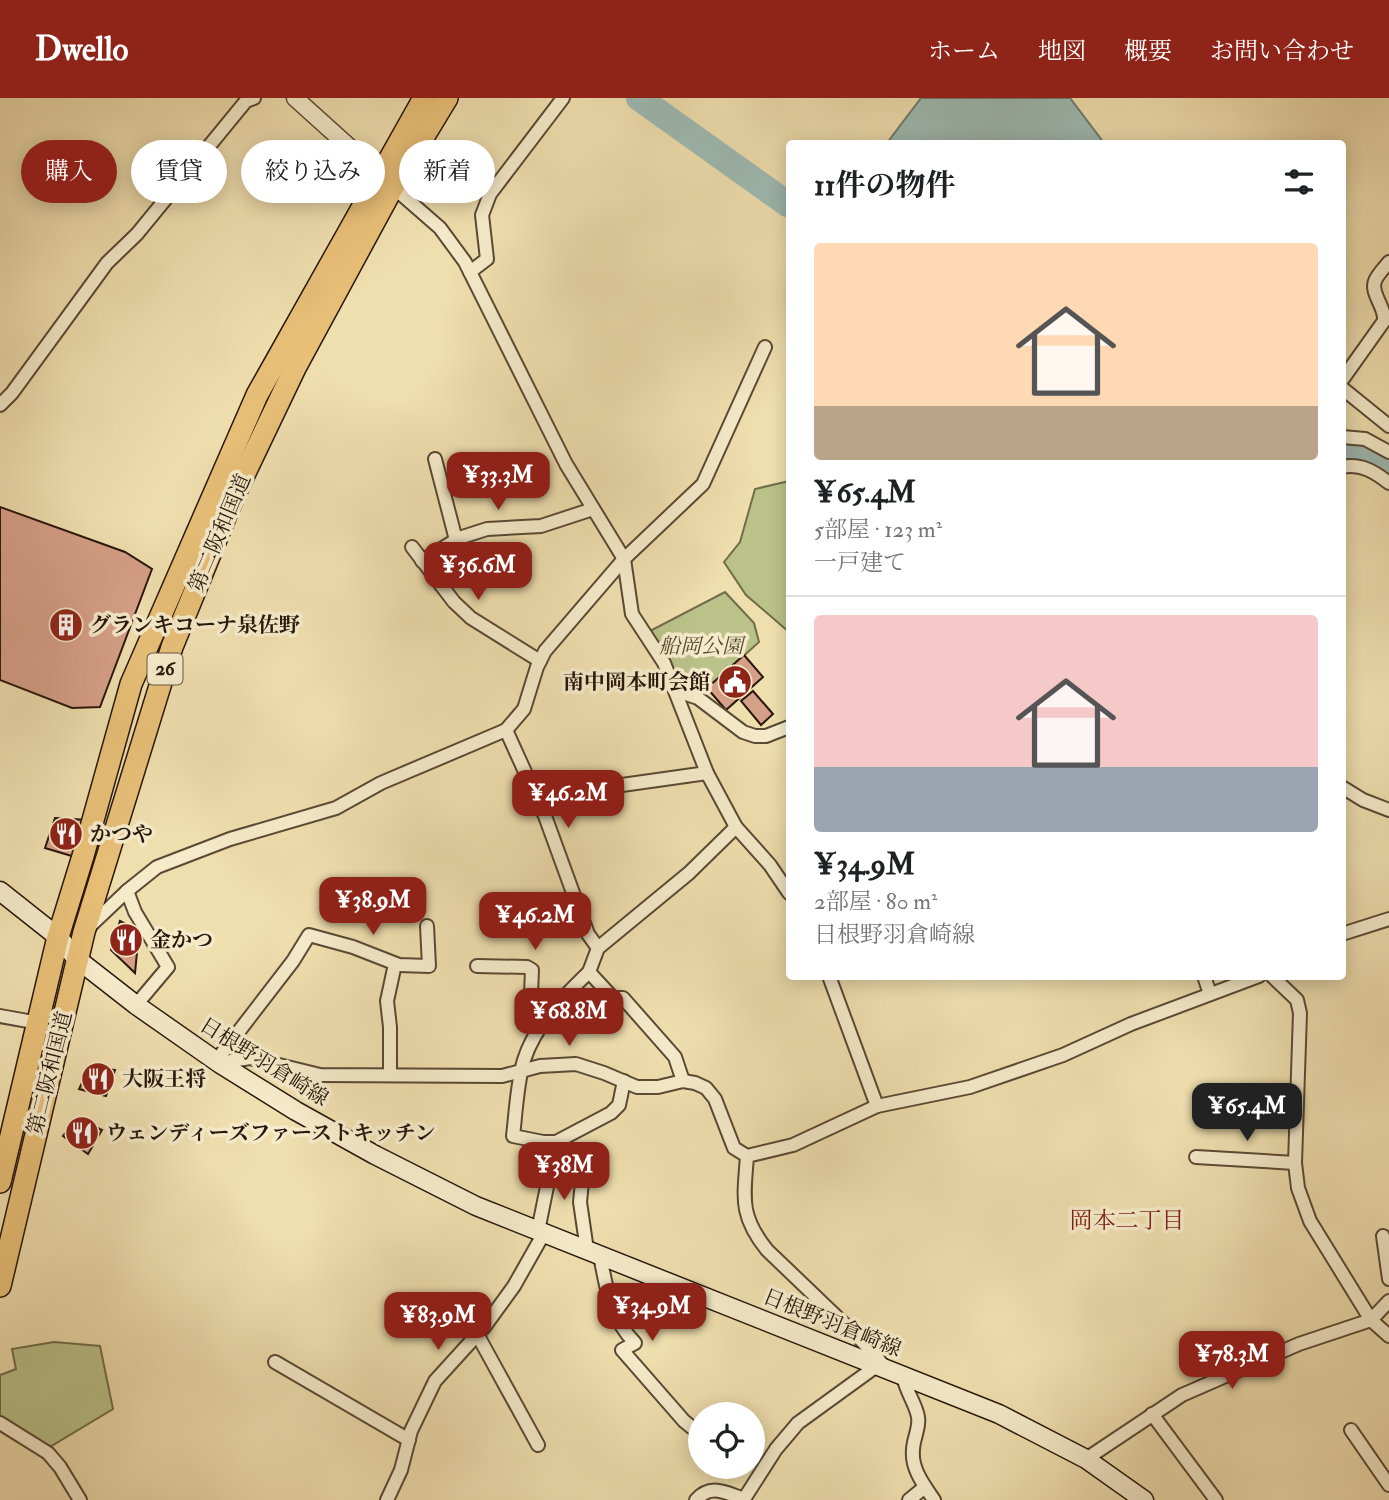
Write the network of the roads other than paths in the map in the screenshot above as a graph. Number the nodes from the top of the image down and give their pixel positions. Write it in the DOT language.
graph roads {
  1 [pos="254,98"];
  2 [pos="295,98"];
  3 [pos="424,98"];
  4 [pos="447,98"];
  5 [pos="563,98"];
  6 [pos="386,181"];
  7 [pos="1389,262"];
  8 [pos="470,272"];
  9 [pos="765,347"];
  10 [pos="1346,374"];
  11 [pos="1346,391"];
  12 [pos="0,405"];
  13 [pos="1389,426"];
  14 [pos="1346,437"];
  15 [pos="1389,452"];
  16 [pos="435,459"];
  17 [pos="1346,466"];
  18 [pos="1389,483"];
  19 [pos="593,509"];
  20 [pos="456,540"];
  21 [pos="412,547"];
  22 [pos="624,559"];
  23 [pos="422,561"];
  24 [pos="540,661"];
  25 [pos="677,691"];
  26 [pos="786,728"];
  27 [pos="506,730"];
  28 [pos="708,773"];
  29 [pos="1346,789"];
  30 [pos="539,803"];
  31 [pos="1389,810"];
  32 [pos="736,827"];
  33 [pos="786,888"];
  34 [pos="0,891"];
  35 [pos="127,891"];
  36 [pos="1389,919"];
  37 [pos="427,926"];
  38 [pos="83,932"];
  39 [pos="1346,933"];
  40 [pos="58,937"];
  41 [pos="597,948"];
  42 [pos="77,959"];
  43 [pos="395,964"];
  44 [pos="477,967"];
  45 [pos="589,972"];
  46 [pos="830,980"];
  47 [pos="1205,980"];
  48 [pos="1248,980"];
  49 [pos="1276,980"];
  50 [pos="1210,994"];
  51 [pos="136,1004"];
  52 [pos="0,1016"];
  53 [pos="546,1019"];
  54 [pos="38,1023"];
  55 [pos="217,1062"];
  56 [pos="522,1070"];
  57 [pos="390,1075"];
  58 [pos="624,1081"];
  59 [pos="683,1081"];
  60 [pos="877,1105"];
  61 [pos="556,1142"];
  62 [pos="585,1153"];
  63 [pos="747,1156"];
  64 [pos="1196,1157"];
  65 [pos="1295,1163"];
  66 [pos="0,1182"];
  67 [pos="541,1232"];
  68 [pos="1383,1236"];
  69 [pos="594,1253"];
  70 [pos="1389,1279"];
  71 [pos="0,1286"];
  72 [pos="1389,1301"];
  73 [pos="1371,1320"];
  74 [pos="477,1334"];
  75 [pos="1389,1336"];
  76 [pos="275,1362"];
  77 [pos="882,1367"];
  78 [pos="903,1376"];
  79 [pos="1152,1414"];
  80 [pos="0,1423"];
  81 [pos="688,1424"];
  82 [pos="1351,1430"];
  83 [pos="409,1440"];
  84 [pos="538,1444"];
  85 [pos="765,1459"];
  86 [pos="1086,1459"];
  87 [pos="752,1479"];
  88 [pos="1389,1485"];
  89 [pos="925,1487"];
  90 [pos="80,1500"];
  91 [pos="387,1500"];
  92 [pos="696,1500"];
  93 [pos="909,1500"];
  94 [pos="934,1500"];
  95 [pos="1144,1500"];
  96 [pos="1216,1500"];
  1 -- 12 [label="street"];
  2 -- 6 [label="street"];
  3 -- 6 [label="highway, 第二阪和国道 / 26"];
  4 -- 6 [label="highway, 第二阪和国道 / 26"];
  5 -- 8 [label="street"];
  6 -- 8 [label="street"];
  6 -- 38 [label="highway, 第二阪和国道 / 26"];
  6 -- 40 [label="highway, 第二阪和国道 / 26"];
  7 -- 10 [label="street"];
  8 -- 19 [label="street"];
  9 -- 22 [label="street"];
  11 -- 13 [label="street"];
  14 -- 15 [label="street"];
  16 -- 20 [label="street"];
  17 -- 18 [label="street"];
  19 -- 20 [label="street"];
  19 -- 22 [label="street"];
  20 -- 23 [label="street"];
  21 -- 23 [label="street"];
  22 -- 24 [label="street"];
  22 -- 25 [label="street"];
  23 -- 24 [label="street"];
  24 -- 27 [label="street"];
  25 -- 26 [label="street"];
  25 -- 28 [label="street"];
  27 -- 30 [label="street"];
  27 -- 35 [label="street"];
  28 -- 30 [label="street"];
  28 -- 32 [label="street"];
  29 -- 31 [label="street"];
  30 -- 41 [label="street"];
  32 -- 33 [label="street"];
  32 -- 41 [label="street"];
  34 -- 40 [label="main road, 日根野羽倉崎線"];
  35 -- 38 [label="street"];
  35 -- 51 [label="street"];
  36 -- 39 [label="street"];
  37 -- 43 [label="street"];
  38 -- 42 [label="highway, 第二阪和国道 / 26"];
  40 -- 42 [label="main road, 日根野羽倉崎線"];
  40 -- 54 [label="highway, 第二阪和国道 / 26"];
  41 -- 45 [label="street"];
  42 -- 51 [label="main road, 日根野羽倉崎線"];
  42 -- 71 [label="highway, 第二阪和国道 / 26"];
  43 -- 55 [label="street"];
  43 -- 57 [label="street"];
  44 -- 53 [label="street"];
  45 -- 53 [label="street"];
  45 -- 59 [label="street"];
  46 -- 60 [label="street"];
  47 -- 50 [label="street"];
  48 -- 50 [label="street"];
  49 -- 65 [label="street"];
  50 -- 60 [label="street"];
  51 -- 55 [label="main road, 日根野羽倉崎線"];
  52 -- 54 [label="street"];
  53 -- 56 [label="street"];
  54 -- 66 [label="highway, 第二阪和国道 / 26"];
  55 -- 57 [label="street"];
  55 -- 67 [label="main road, 日根野羽倉崎線"];
  56 -- 57 [label="street"];
  56 -- 58 [label="street"];
  56 -- 61 [label="street"];
  58 -- 59 [label="street"];
  58 -- 61 [label="street"];
  59 -- 63 [label="street"];
  60 -- 63 [label="street"];
  61 -- 67 [label="street"];
  62 -- 69 [label="street"];
  63 -- 77 [label="street"];
  64 -- 65 [label="street"];
  65 -- 73 [label="street"];
  67 -- 69 [label="main road, 日根野羽倉崎線"];
  67 -- 74 [label="street"];
  68 -- 70 [label="street"];
  69 -- 77 [label="main road, 日根野羽倉崎線"];
  69 -- 81 [label="street"];
  72 -- 73 [label="street"];
  73 -- 75 [label="street"];
  73 -- 79 [label="street"];
  74 -- 83 [label="street"];
  74 -- 84 [label="street"];
  76 -- 83 [label="street"];
  77 -- 78 [label="main road, 日根野羽倉崎線"];
  77 -- 85 [label="street"];
  78 -- 86 [label="main road, 日根野羽倉崎線"];
  78 -- 89 [label="street"];
  79 -- 86 [label="street"];
  79 -- 96 [label="street"];
  80 -- 90 [label="street"];
  82 -- 88 [label="street"];
  83 -- 91 [label="street"];
  86 -- 95 [label="main road, 日根野羽倉崎線"];
  87 -- 92 [label="street"];
  89 -- 93 [label="street"];
  89 -- 94 [label="street"];
}
